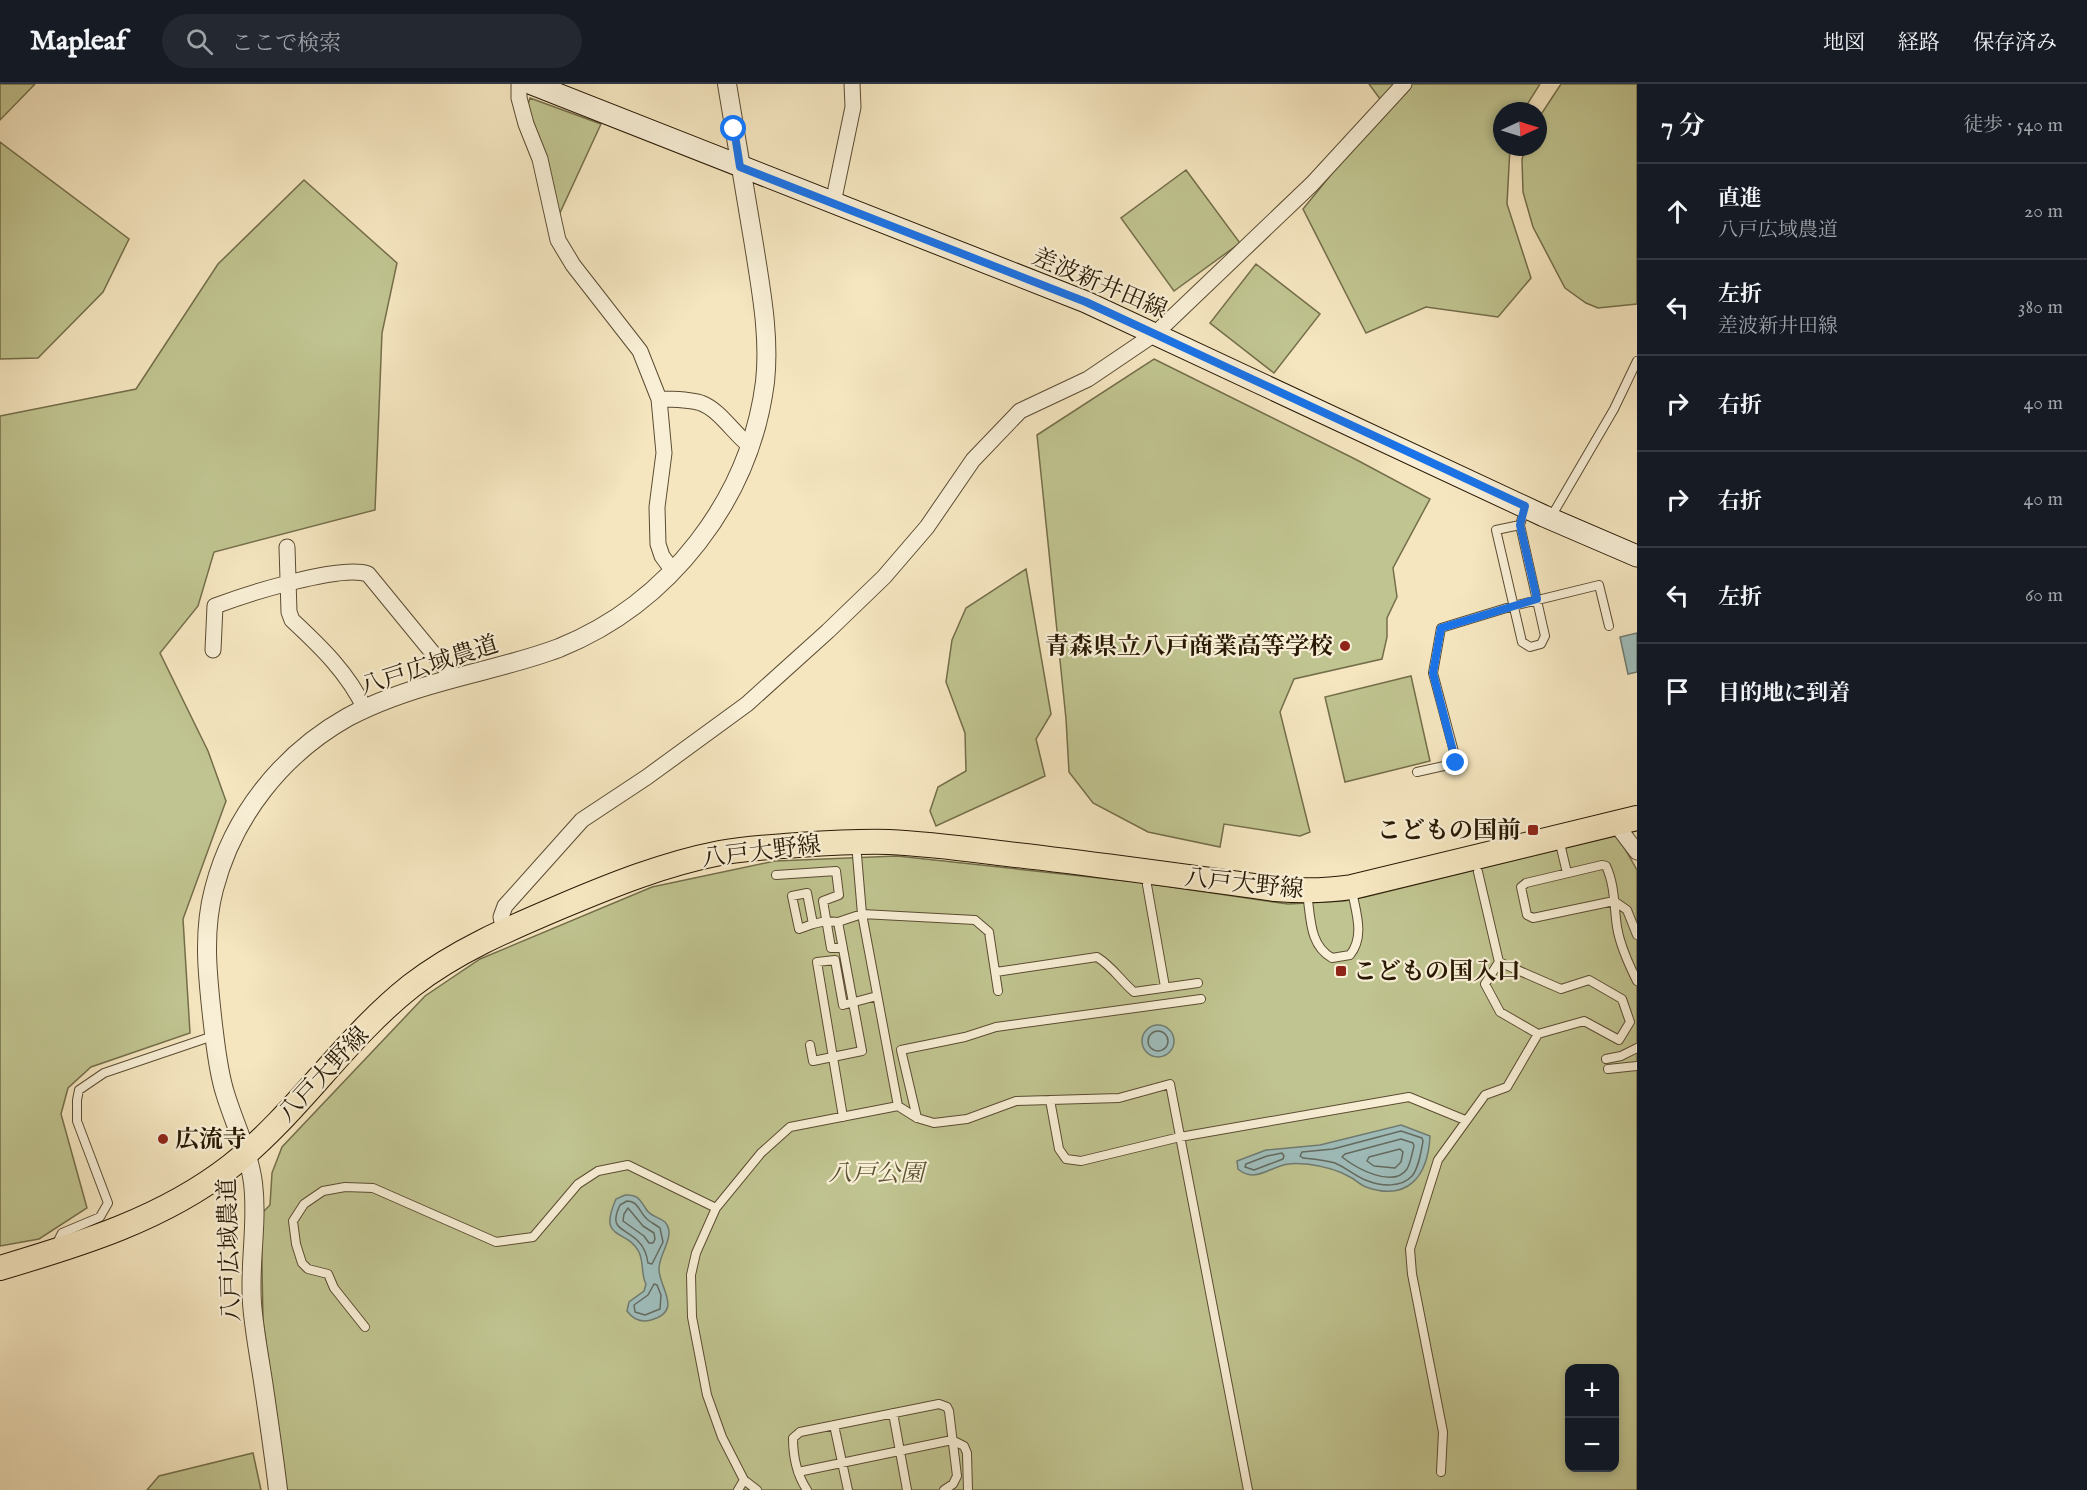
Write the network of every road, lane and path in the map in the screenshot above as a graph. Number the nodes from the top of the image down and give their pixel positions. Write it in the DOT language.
graph roads {
  1 [pos="519,84"];
  2 [pos="532,84"];
  3 [pos="727,84"];
  4 [pos="852,84"];
  5 [pos="1404,84"];
  6 [pos="740,167"];
  7 [pos="833,203"];
  8 [pos="1156,333"];
  9 [pos="1637,361"];
  10 [pos="659,399"];
  11 [pos="750,446"];
  12 [pos="1522,516"];
  13 [pos="1550,518"];
  14 [pos="287,547"];
  15 [pos="1637,556"];
  16 [pos="673,571"];
  17 [pos="288,583"];
  18 [pos="1537,599"];
  19 [pos="1513,606"];
  20 [pos="1609,626"];
  21 [pos="213,650"];
  22 [pos="454,679"];
  23 [pos="365,709"];
  24 [pos="1417,772"];
  25 [pos="1626,820"];
  26 [pos="1558,837"];
  27 [pos="1637,852"];
  28 [pos="857,855"];
  29 [pos="1478,872"];
  30 [pos="1567,873"];
  31 [pos="776,875"];
  32 [pos="1147,885"];
  33 [pos="1352,887"];
  34 [pos="1307,891"];
  35 [pos="1614,901"];
  36 [pos="862,914"];
  37 [pos="826,921"];
  38 [pos="838,922"];
  39 [pos="813,924"];
  40 [pos="504,931"];
  41 [pos="1637,935"];
  42 [pos="842,948"];
  43 [pos="1499,962"];
  44 [pos="996,972"];
  45 [pos="1637,981"];
  46 [pos="1198,983"];
  47 [pos="1165,987"];
  48 [pos="998,991"];
  49 [pos="878,996"];
  50 [pos="1201,999"];
  51 [pos="852,1002"];
  52 [pos="1538,1034"];
  53 [pos="214,1036"];
  54 [pos="810,1045"];
  55 [pos="1637,1048"];
  56 [pos="831,1057"];
  57 [pos="1606,1059"];
  58 [pos="1637,1066"];
  59 [pos="1608,1069"];
  60 [pos="1050,1100"];
  61 [pos="898,1106"];
  62 [pos="843,1117"];
  63 [pos="917,1118"];
  64 [pos="1465,1120"];
  65 [pos="1180,1137"];
  66 [pos="246,1153"];
  67 [pos="716,1208"];
  68 [pos="60,1250"];
  69 [pos="0,1268"];
  70 [pos="365,1327"];
  71 [pos="893,1413"];
  72 [pos="834,1425"];
  73 [pos="952,1440"];
  74 [pos="900,1451"];
  75 [pos="843,1463"];
  76 [pos="798,1472"];
  77 [pos="1441,1472"];
  78 [pos="744,1479"];
  79 [pos="278,1490"];
  80 [pos="738,1490"];
  81 [pos="758,1490"];
  82 [pos="807,1490"];
  83 [pos="848,1490"];
  84 [pos="907,1490"];
  85 [pos="944,1490"];
  86 [pos="968,1490"];
  87 [pos="1248,1490"];
  1 -- 10 [label="street"];
  2 -- 6 [label="main road, 差波新井田線"];
  3 -- 6 [label="street, 八戸広域農道"];
  4 -- 7 [label="street"];
  5 -- 8 [label="street"];
  6 -- 7 [label="main road, 差波新井田線"];
  6 -- 11 [label="street, 八戸広域農道"];
  7 -- 8 [label="main road, 差波新井田線"];
  8 -- 12 [label="main road, 差波新井田線"];
  8 -- 40 [label="street"];
  9 -- 13 [label="lane"];
  10 -- 11 [label="street"];
  10 -- 16 [label="street"];
  11 -- 16 [label="street, 八戸広域農道"];
  12 -- 13 [label="main road, 差波新井田線"];
  12 -- 18 [label="lane"];
  12 -- 19 [label="lane"];
  13 -- 15 [label="main road, 差波新井田線"];
  14 -- 17 [label="street"];
  16 -- 22 [label="street, 八戸広域農道"];
  17 -- 21 [label="street"];
  17 -- 22 [label="street"];
  17 -- 23 [label="street"];
  18 -- 19 [label="lane"];
  18 -- 19 [label="lane"];
  18 -- 20 [label="lane"];
  19 -- 24 [label="lane"];
  22 -- 23 [label="street, 八戸広域農道"];
  23 -- 53 [label="street, 八戸広域農道"];
  25 -- 26 [label="main road, 八戸大野線"];
  25 -- 27 [label="street"];
  26 -- 30 [label="lane"];
  26 -- 33 [label="main road, 八戸大野線"];
  28 -- 36 [label="lane"];
  29 -- 43 [label="lane"];
  30 -- 35 [label="lane"];
  30 -- 35 [label="lane"];
  31 -- 37 [label="lane"];
  32 -- 47 [label="lane"];
  33 -- 34 [label="main road, 八戸大野線"];
  33 -- 34 [label="lane"];
  34 -- 40 [label="main road, 八戸大野線"];
  35 -- 41 [label="lane"];
  35 -- 45 [label="lane"];
  36 -- 38 [label="lane"];
  36 -- 44 [label="lane"];
  36 -- 49 [label="lane"];
  37 -- 38 [label="lane"];
  37 -- 39 [label="lane"];
  37 -- 42 [label="lane"];
  38 -- 42 [label="lane"];
  39 -- 39 [label="lane"];
  40 -- 66 [label="main road, 八戸大野線"];
  42 -- 51 [label="lane"];
  43 -- 52 [label="lane"];
  43 -- 52 [label="lane"];
  44 -- 47 [label="lane"];
  44 -- 48 [label="lane"];
  46 -- 47 [label="lane"];
  49 -- 51 [label="lane"];
  49 -- 61 [label="lane"];
  50 -- 63 [label="lane"];
  51 -- 56 [label="lane"];
  51 -- 56 [label="lane"];
  52 -- 64 [label="lane"];
  53 -- 66 [label="street, 八戸広域農道"];
  53 -- 68 [label="lane"];
  54 -- 56 [label="lane"];
  55 -- 57 [label="lane"];
  56 -- 62 [label="lane"];
  58 -- 59 [label="lane"];
  60 -- 63 [label="lane"];
  60 -- 65 [label="lane"];
  60 -- 65 [label="lane"];
  61 -- 62 [label="lane"];
  61 -- 63 [label="lane"];
  62 -- 67 [label="lane"];
  64 -- 65 [label="lane"];
  64 -- 77 [label="lane"];
  65 -- 87 [label="lane"];
  66 -- 68 [label="main road, 八戸大野線"];
  66 -- 79 [label="street, 八戸広域農道"];
  67 -- 70 [label="lane"];
  67 -- 78 [label="lane"];
  68 -- 69 [label="main road, 八戸大野線"];
  71 -- 72 [label="lane"];
  71 -- 73 [label="lane"];
  71 -- 74 [label="lane"];
  72 -- 75 [label="lane"];
  72 -- 76 [label="lane"];
  73 -- 74 [label="lane"];
  73 -- 85 [label="lane"];
  73 -- 86 [label="lane"];
  74 -- 75 [label="lane"];
  74 -- 84 [label="lane"];
  75 -- 76 [label="lane"];
  75 -- 83 [label="lane"];
  76 -- 82 [label="lane"];
  78 -- 80 [label="lane"];
  78 -- 81 [label="lane"];
}
